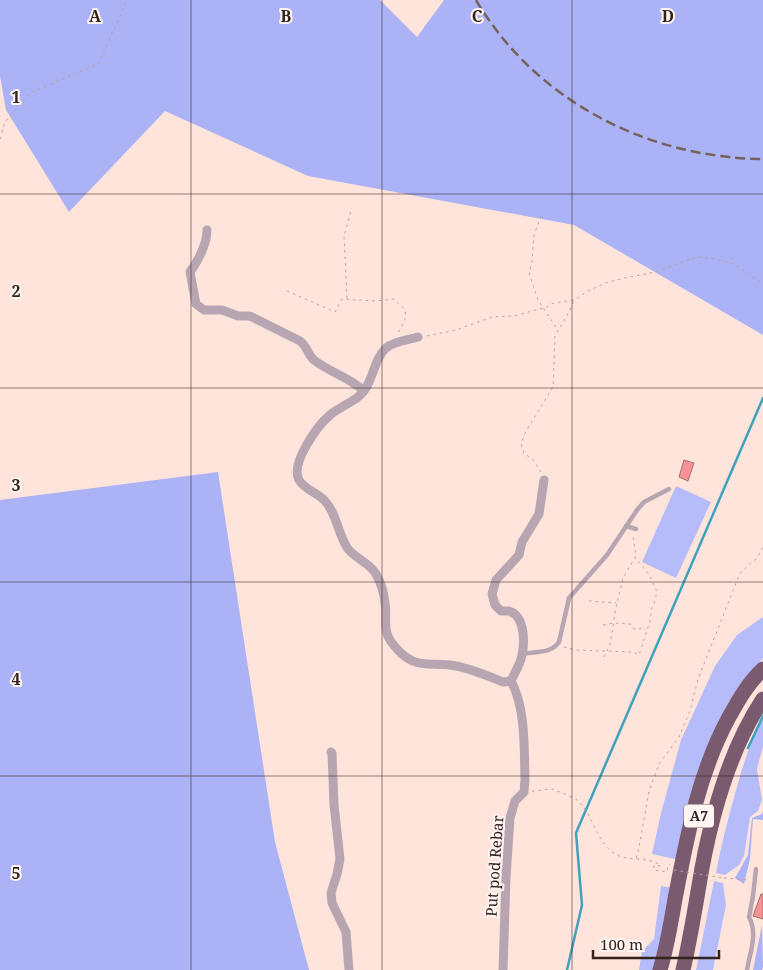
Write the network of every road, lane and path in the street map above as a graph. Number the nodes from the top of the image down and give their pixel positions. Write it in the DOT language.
graph roads {
  1 [pos="126,0"];
  2 [pos="0,139"];
  3 [pos="352,208"];
  4 [pos="541,216"];
  5 [pos="207,230"];
  6 [pos="763,284"];
  7 [pos="287,291"];
  8 [pos="347,300"];
  9 [pos="574,300"];
  10 [pos="544,308"];
  11 [pos="558,330"];
  12 [pos="418,337"];
  13 [pos="392,345"];
  14 [pos="364,391"];
  15 [pos="544,480"];
  16 [pos="668,489"];
  17 [pos="626,526"];
  18 [pos="634,528"];
  19 [pos="763,547"];
  20 [pos="635,557"];
  21 [pos="590,602"];
  22 [pos="617,603"];
  23 [pos="614,623"];
  24 [pos="603,626"];
  25 [pos="647,630"];
  26 [pos="558,644"];
  27 [pos="607,651"];
  28 [pos="522,654"];
  29 [pos="604,657"];
  30 [pos="763,669"];
  31 [pos="763,674"];
  32 [pos="511,681"];
  33 [pos="763,699"];
  34 [pos="746,729"];
  35 [pos="331,752"];
  36 [pos="524,792"];
  37 [pos="636,858"];
  38 [pos="756,869"];
  39 [pos="670,874"];
  40 [pos="673,877"];
  41 [pos="755,881"];
  42 [pos="349,970"];
  43 [pos="503,970"];
  44 [pos="660,970"];
  45 [pos="668,970"];
  46 [pos="683,970"];
  47 [pos="689,970"];
  48 [pos="747,970"];
  1 -- 2 [label="path"];
  3 -- 8 [label="path"];
  4 -- 10 [label="path"];
  5 -- 14 [label="street"];
  6 -- 9 [label="path"];
  7 -- 8 [label="path"];
  8 -- 13 [label="path"];
  9 -- 10 [label="path"];
  9 -- 11 [label="path"];
  10 -- 11 [label="path"];
  10 -- 12 [label="path"];
  11 -- 15 [label="path"];
  12 -- 13 [label="street"];
  13 -- 14 [label="street"];
  14 -- 32 [label="street"];
  15 -- 28 [label="street"];
  16 -- 17 [label="lane"];
  17 -- 18 [label="lane"];
  17 -- 26 [label="lane"];
  18 -- 20 [label="path"];
  19 -- 37 [label="path"];
  20 -- 22 [label="path"];
  20 -- 25 [label="path"];
  21 -- 22 [label="path"];
  22 -- 23 [label="path"];
  23 -- 24 [label="path"];
  23 -- 25 [label="path"];
  23 -- 27 [label="path"];
  25 -- 27 [label="path"];
  26 -- 27 [label="path"];
  26 -- 28 [label="lane"];
  27 -- 29 [label="path"];
  28 -- 32 [label="street"];
  30 -- 44 [label="highway"];
  31 -- 45 [label="highway, A7"];
  32 -- 36 [label="street"];
  33 -- 34 [label="highway, A7"];
  34 -- 46 [label="highway, A7"];
  34 -- 47 [label="highway"];
  35 -- 42 [label="street"];
  36 -- 37 [label="path"];
  36 -- 43 [label="street, Put pod Rebar"];
  37 -- 39 [label="path"];
  38 -- 41 [label="lane"];
  40 -- 41 [label="path, bridge"];
  41 -- 48 [label="lane"];
}
